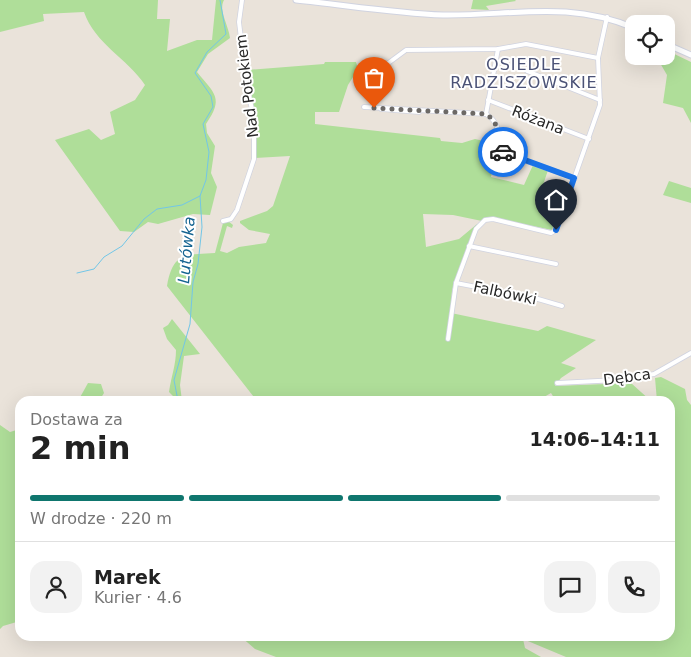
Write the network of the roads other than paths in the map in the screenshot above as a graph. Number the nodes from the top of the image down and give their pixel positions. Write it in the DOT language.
graph roads {
  1 [pos="242,0"];
  2 [pos="296,0"];
  3 [pos="607,17"];
  4 [pos="625,24"];
  5 [pos="675,48"];
  6 [pos="498,49"];
  7 [pos="691,55"];
  8 [pos="598,58"];
  9 [pos="383,66"];
  10 [pos="527,72"];
  11 [pos="488,100"];
  12 [pos="600,100"];
  13 [pos="364,107"];
  14 [pos="486,114"];
  15 [pos="589,139"];
  16 [pos="574,178"];
  17 [pos="222,221"];
  18 [pos="469,246"];
  19 [pos="556,264"];
  20 [pos="456,283"];
  21 [pos="562,306"];
  22 [pos="448,339"];
  23 [pos="691,353"];
  24 [pos="557,383"];
  1 -- 17 [label="street, Nad Potokiem"];
  2 -- 3 [label="street"];
  3 -- 4 [label="street"];
  3 -- 8 [label="street"];
  5 -- 7 [label="street"];
  6 -- 8 [label="street"];
  6 -- 9 [label="street"];
  6 -- 11 [label="street"];
  8 -- 12 [label="street"];
  10 -- 12 [label="street"];
  11 -- 14 [label="street"];
  11 -- 15 [label="street, Różana"];
  12 -- 15 [label="street"];
  13 -- 14 [label="street"];
  14 -- 16 [label="street, Różana"];
  15 -- 16 [label="street"];
  16 -- 18 [label="street, Falbówki"];
  18 -- 19 [label="street"];
  18 -- 20 [label="street, Falbówki"];
  20 -- 21 [label="street, Falbówki"];
  20 -- 22 [label="street"];
  23 -- 24 [label="street, Dębca"];
}
